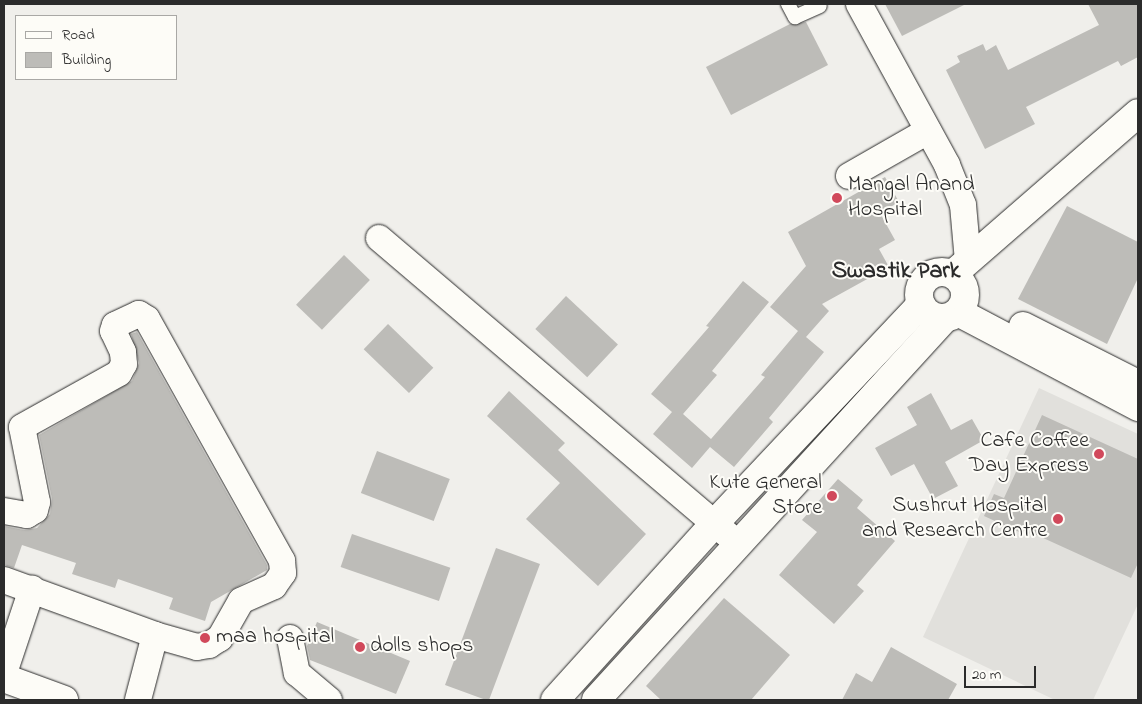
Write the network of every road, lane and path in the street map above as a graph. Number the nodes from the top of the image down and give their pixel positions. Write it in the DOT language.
graph roads {
  1 [pos="788,4"];
  2 [pos="859,4"];
  3 [pos="820,6"];
  4 [pos="1138,113"];
  5 [pos="928,131"];
  6 [pos="850,176"];
  7 [pos="379,238"];
  8 [pos="960,268"];
  9 [pos="921,304"];
  10 [pos="956,310"];
  11 [pos="1067,359"];
  12 [pos="1138,384"];
  13 [pos="1138,407"];
  14 [pos="4,511"];
  15 [pos="713,525"];
  16 [pos="737,543"];
  17 [pos="4,580"];
  18 [pos="32,590"];
  19 [pos="633,613"];
  20 [pos="655,634"];
  21 [pos="155,635"];
  22 [pos="290,638"];
  23 [pos="4,673"];
  24 [pos="4,678"];
  25 [pos="64,700"];
  26 [pos="138,700"];
  27 [pos="329,700"];
  28 [pos="554,700"];
  29 [pos="596,700"];
  1 -- 3 [label="lane"];
  2 -- 5 [label="street"];
  4 -- 8 [label="street"];
  5 -- 6 [label="street"];
  5 -- 8 [label="street"];
  7 -- 15 [label="street"];
  8 -- 9 [label="street"];
  8 -- 10 [label="street"];
  9 -- 10 [label="street"];
  9 -- 15 [label="street"];
  10 -- 11 [label="street"];
  10 -- 16 [label="street"];
  11 -- 12 [label="street"];
  11 -- 13 [label="street"];
  14 -- 21 [label="street"];
  15 -- 16 [label="street"];
  15 -- 19 [label="street"];
  16 -- 20 [label="street"];
  17 -- 18 [label="street"];
  18 -- 21 [label="street"];
  18 -- 23 [label="street"];
  19 -- 20 [label="street"];
  19 -- 28 [label="street"];
  20 -- 29 [label="street"];
  21 -- 26 [label="street"];
  22 -- 27 [label="street"];
  24 -- 25 [label="street"];
}
